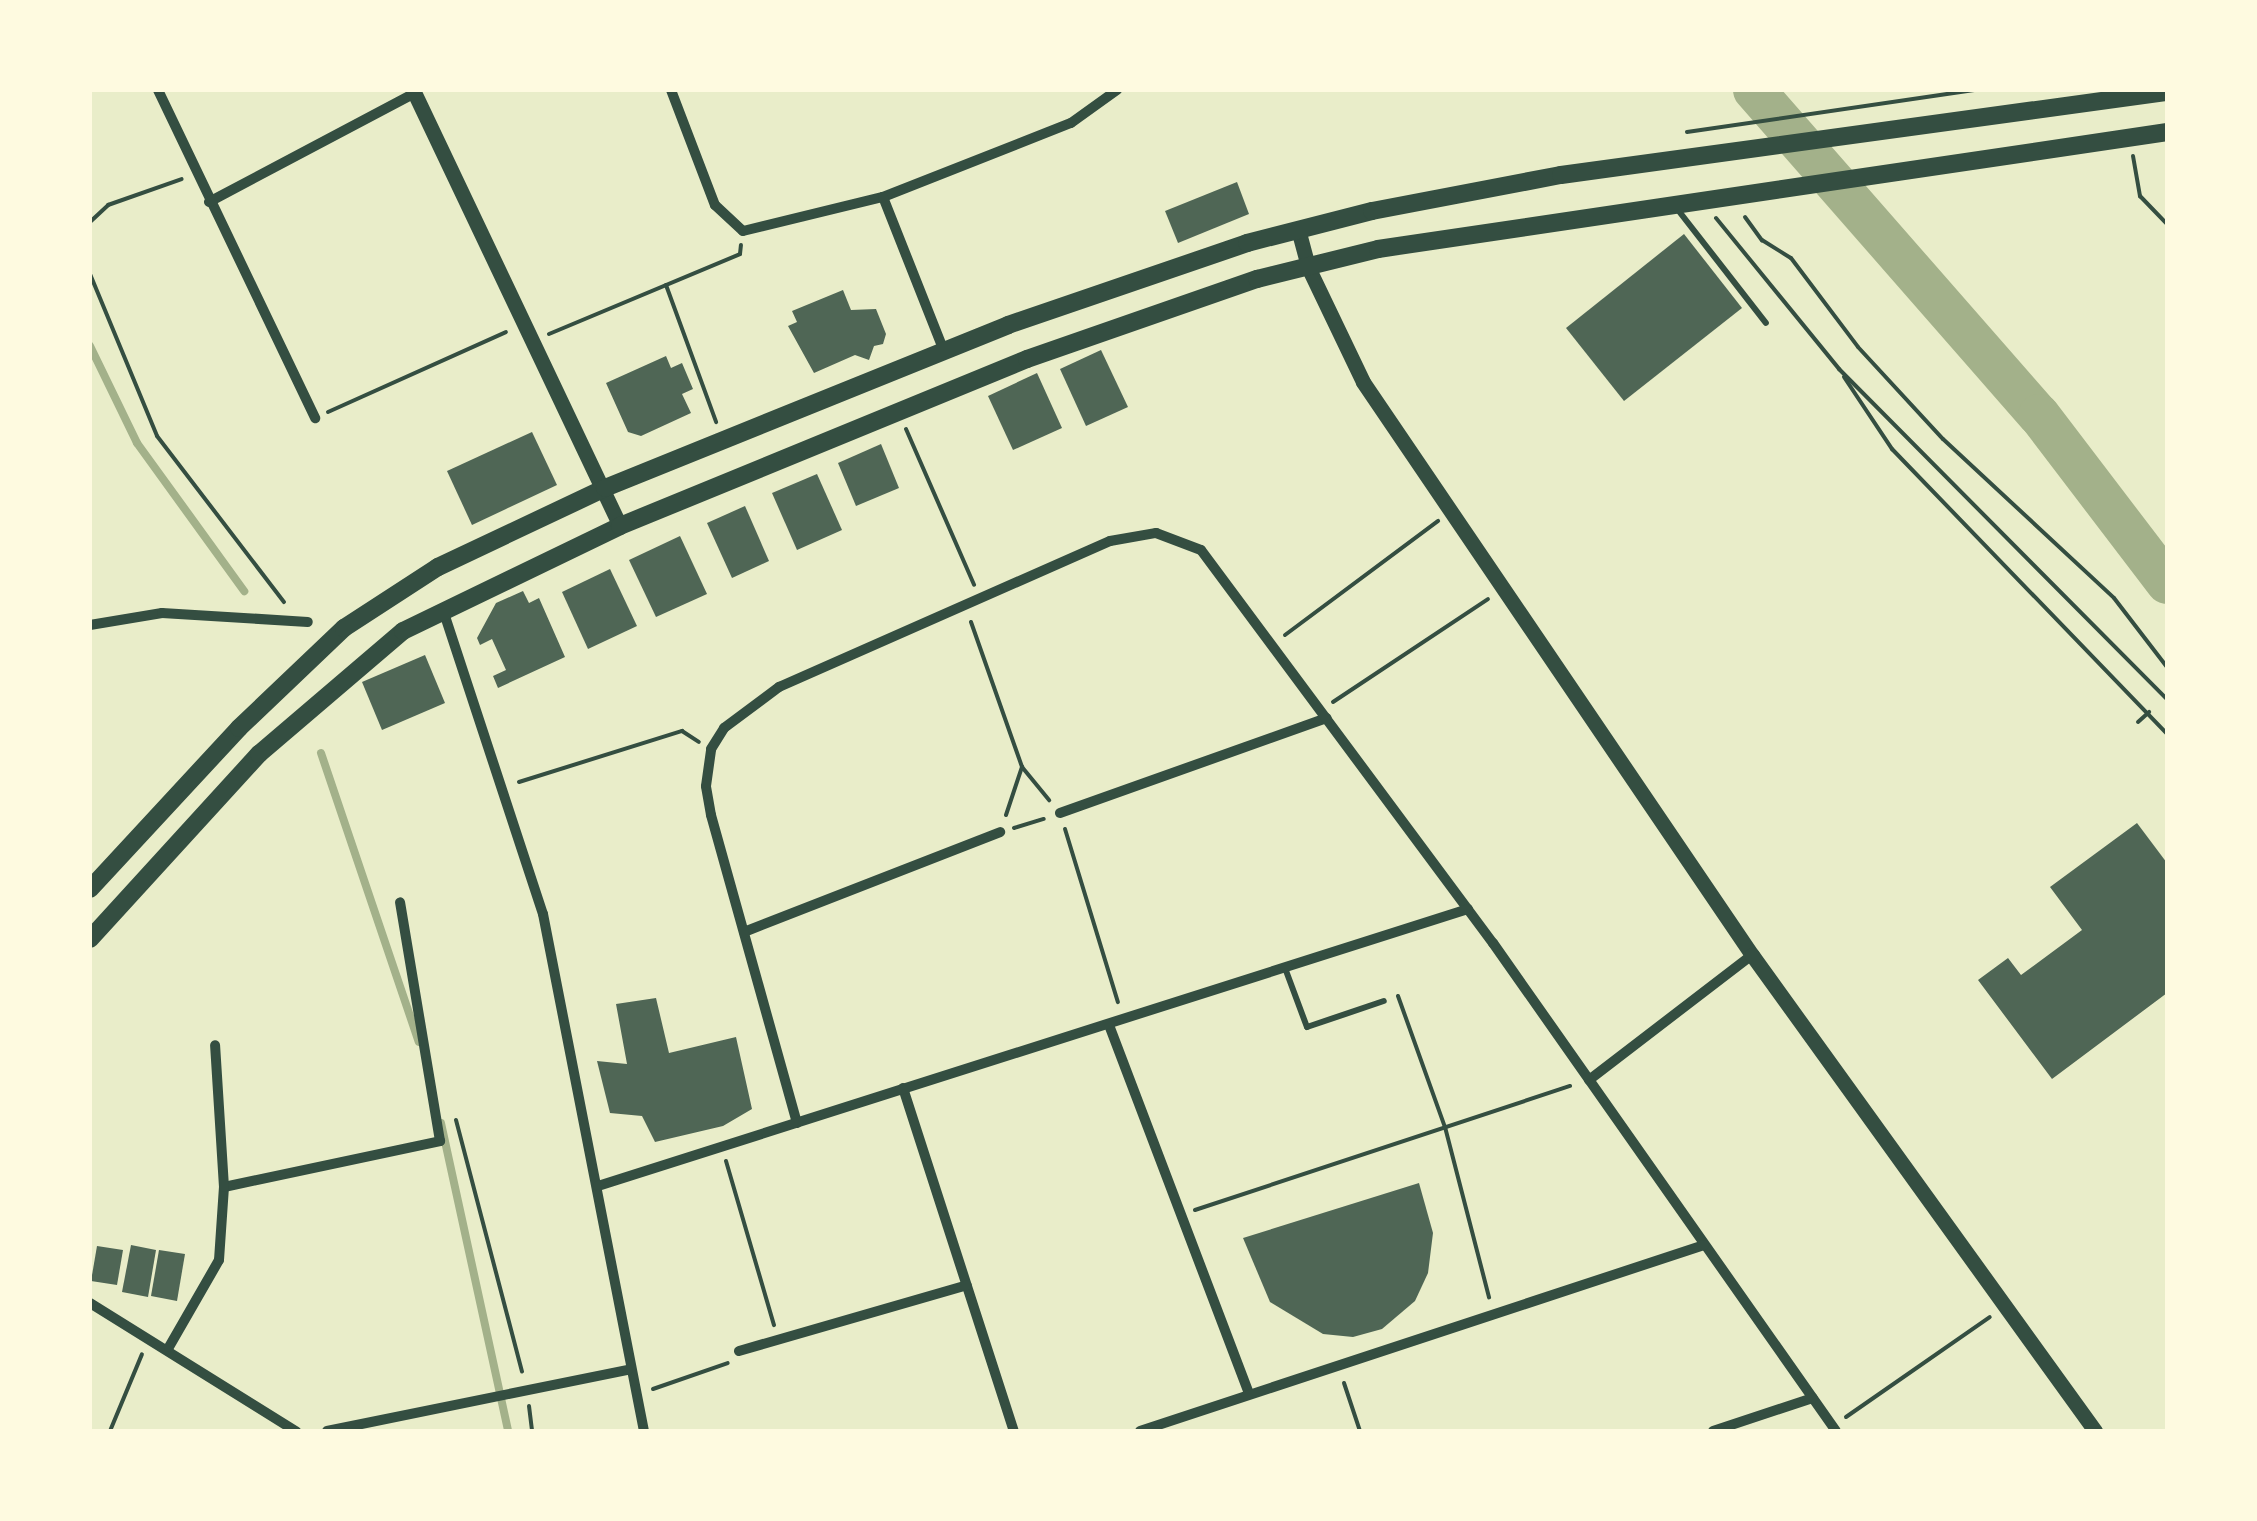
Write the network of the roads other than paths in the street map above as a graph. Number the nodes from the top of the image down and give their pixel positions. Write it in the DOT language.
graph roads {
  1 [pos="158,90"];
  2 [pos="671,90"];
  3 [pos="1117,90"];
  4 [pos="414,91"];
  5 [pos="2167,92"];
  6 [pos="2167,132"];
  7 [pos="884,197"];
  8 [pos="210,202"];
  9 [pos="1674,202"];
  10 [pos="1298,229"];
  11 [pos="1308,267"];
  12 [pos="1766,323"];
  13 [pos="944,351"];
  14 [pos="315,418"];
  15 [pos="605,488"];
  16 [pos="620,526"];
  17 [pos="443,609"];
  18 [pos="308,622"];
  19 [pos="90,625"];
  20 [pos="1324,714"];
  21 [pos="1060,814"];
  22 [pos="1000,832"];
  23 [pos="90,889"];
  24 [pos="400,902"];
  25 [pos="1468,909"];
  26 [pos="744,932"];
  27 [pos="90,939"];
  28 [pos="1752,955"];
  29 [pos="1285,968"];
  30 [pos="1384,1001"];
  31 [pos="1109,1026"];
  32 [pos="215,1045"];
  33 [pos="1589,1080"];
  34 [pos="903,1088"];
  35 [pos="797,1123"];
  36 [pos="598,1186"];
  37 [pos="224,1187"];
  38 [pos="1704,1245"];
  39 [pos="967,1285"];
  40 [pos="90,1303"];
  41 [pos="169,1347"];
  42 [pos="738,1351"];
  43 [pos="628,1370"];
  44 [pos="1249,1393"];
  45 [pos="1813,1398"];
  46 [pos="1835,1428"];
  47 [pos="296,1431"];
  48 [pos="328,1431"];
  49 [pos="644,1431"];
  50 [pos="1014,1431"];
  51 [pos="1140,1431"];
  52 [pos="1713,1431"];
  53 [pos="2095,1431"];
  1 -- 8 [label="street"];
  2 -- 7 [label="street"];
  3 -- 7 [label="street"];
  4 -- 8 [label="street"];
  4 -- 15 [label="street"];
  5 -- 10 [label="main road"];
  6 -- 9 [label="main road"];
  7 -- 13 [label="street"];
  8 -- 14 [label="street"];
  9 -- 11 [label="main road"];
  9 -- 12 [label="lane"];
  10 -- 11 [label="street"];
  10 -- 13 [label="main road"];
  11 -- 16 [label="main road"];
  11 -- 28 [label="street"];
  13 -- 15 [label="main road"];
  15 -- 16 [label="street"];
  15 -- 23 [label="main road"];
  16 -- 17 [label="main road"];
  17 -- 27 [label="main road"];
  17 -- 36 [label="street"];
  18 -- 19 [label="street"];
  20 -- 21 [label="street"];
  20 -- 25 [label="street"];
  20 -- 26 [label="street"];
  22 -- 26 [label="street"];
  24 -- 37 [label="street"];
  25 -- 29 [label="street"];
  25 -- 33 [label="street"];
  26 -- 35 [label="street"];
  28 -- 33 [label="street"];
  28 -- 53 [label="street"];
  29 -- 30 [label="lane"];
  29 -- 31 [label="street"];
  31 -- 34 [label="street"];
  31 -- 44 [label="street"];
  32 -- 37 [label="street"];
  33 -- 38 [label="street"];
  34 -- 35 [label="street"];
  34 -- 39 [label="street"];
  35 -- 36 [label="street"];
  36 -- 43 [label="street"];
  37 -- 41 [label="street"];
  38 -- 44 [label="street"];
  38 -- 45 [label="street"];
  39 -- 42 [label="street"];
  39 -- 50 [label="street"];
  40 -- 41 [label="street"];
  41 -- 47 [label="street"];
  43 -- 48 [label="street"];
  43 -- 49 [label="street"];
  44 -- 51 [label="street"];
  45 -- 46 [label="street"];
  45 -- 52 [label="street"];
}
